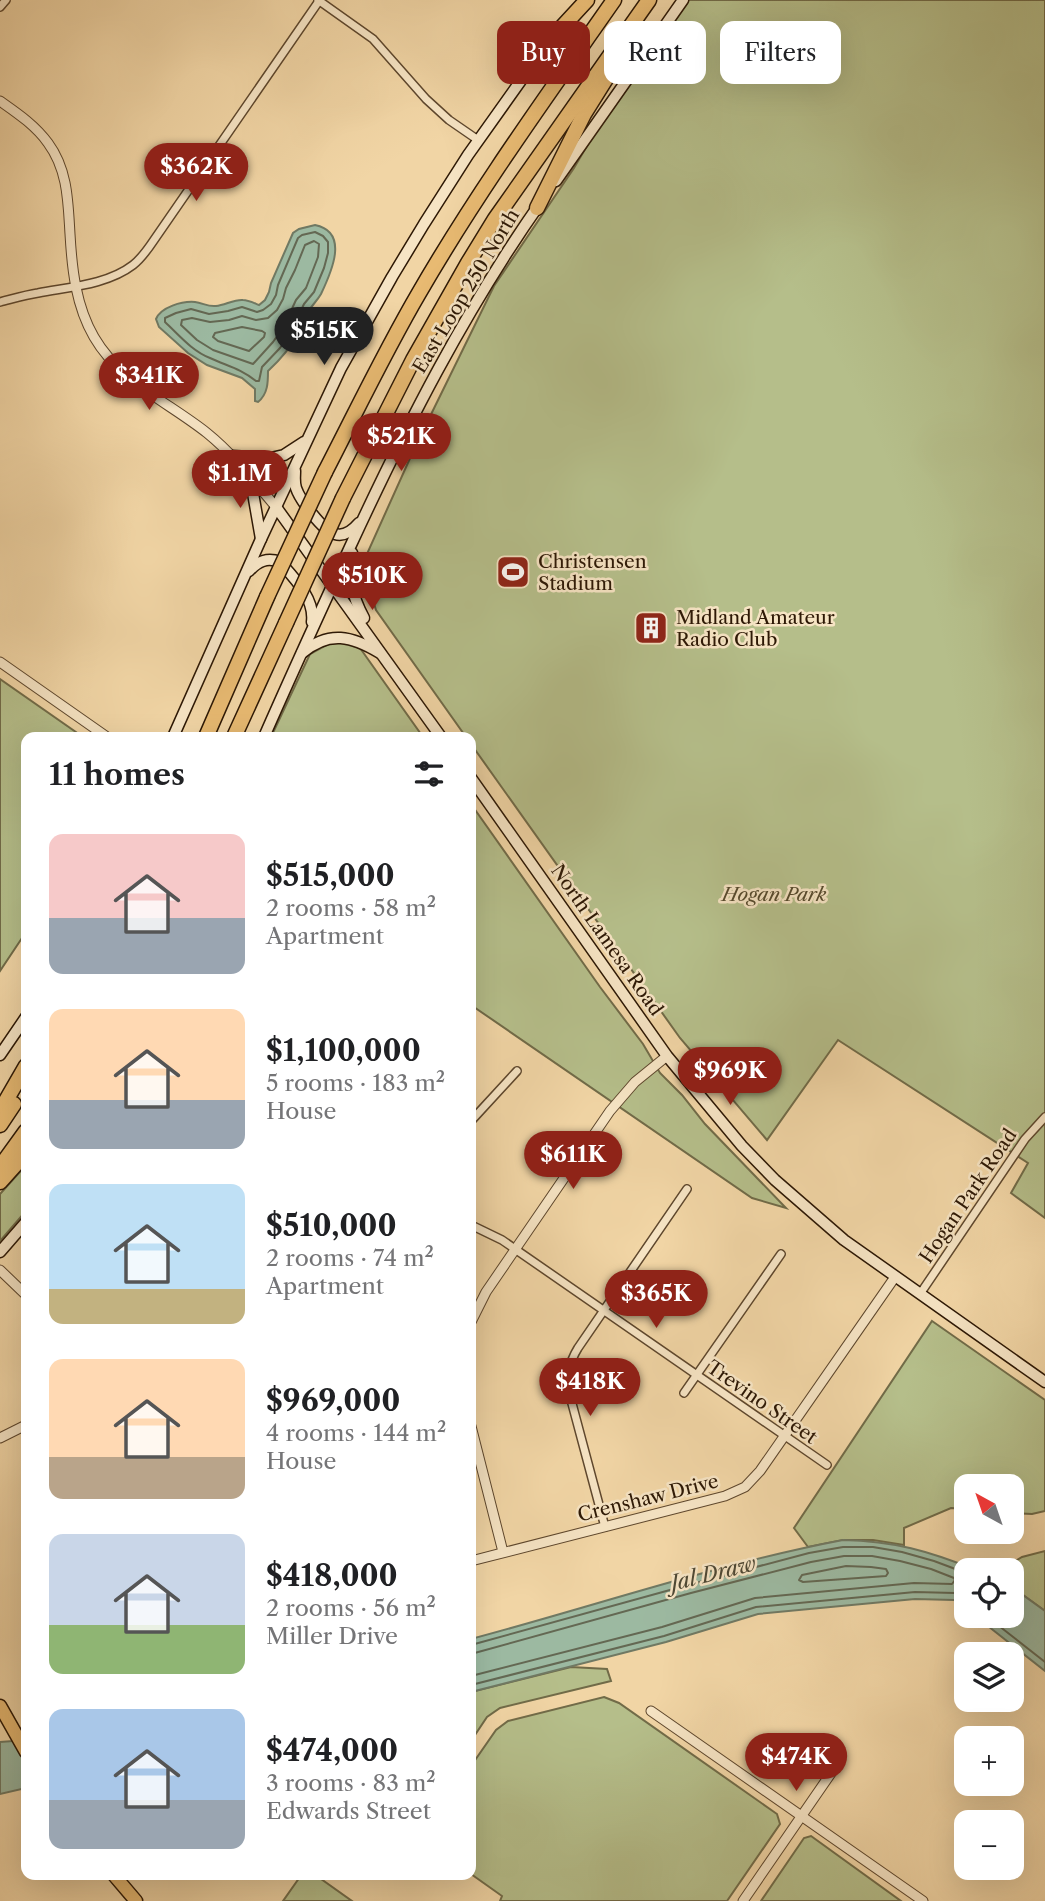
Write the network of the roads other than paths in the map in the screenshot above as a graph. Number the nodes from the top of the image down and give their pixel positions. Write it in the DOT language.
graph roads {
  1 [pos="6,0"];
  2 [pos="578,0"];
  3 [pos="587,0"];
  4 [pos="614,0"];
  5 [pos="649,0"];
  6 [pos="654,0"];
  7 [pos="683,0"];
  8 [pos="318,1"];
  9 [pos="0,7"];
  10 [pos="563,21"];
  11 [pos="568,21"];
  12 [pos="518,84"];
  13 [pos="0,101"];
  14 [pos="478,140"];
  15 [pos="537,208"];
  16 [pos="76,286"];
  17 [pos="0,302"];
  18 [pos="307,440"];
  19 [pos="300,455"];
  20 [pos="232,456"];
  21 [pos="250,476"];
  22 [pos="370,504"];
  23 [pos="276,507"];
  24 [pos="357,532"];
  25 [pos="261,539"];
  26 [pos="246,574"];
  27 [pos="333,584"];
  28 [pos="300,654"];
  29 [pos="383,654"];
  30 [pos="0,662"];
  31 [pos="100,732"];
  32 [pos="175,732"];
  33 [pos="208,732"];
  34 [pos="235,732"];
  35 [pos="266,732"];
  36 [pos="438,732"];
  37 [pos="476,785"];
  38 [pos="21,1024"];
  39 [pos="0,1055"];
  40 [pos="667,1056"];
  41 [pos="517,1072"];
  42 [pos="21,1075"];
  43 [pos="21,1093"];
  44 [pos="0,1111"];
  45 [pos="476,1116"];
  46 [pos="1045,1117"];
  47 [pos="0,1125"];
  48 [pos="21,1138"];
  49 [pos="21,1159"];
  50 [pos="0,1167"];
  51 [pos="0,1182"];
  52 [pos="687,1189"];
  53 [pos="476,1227"];
  54 [pos="21,1228"];
  55 [pos="515,1250"];
  56 [pos="0,1252"];
  57 [pos="781,1254"];
  58 [pos="0,1270"];
  59 [pos="895,1277"];
  60 [pos="21,1290"];
  61 [pos="920,1294"];
  62 [pos="603,1311"];
  63 [pos="476,1312"];
  64 [pos="696,1375"];
  65 [pos="1045,1382"];
  66 [pos="684,1393"];
  67 [pos="21,1428"];
  68 [pos="784,1437"];
  69 [pos="0,1438"];
  70 [pos="476,1446"];
  71 [pos="827,1465"];
  72 [pos="605,1527"];
  73 [pos="503,1552"];
  74 [pos="476,1560"];
  75 [pos="0,1706"];
  76 [pos="651,1710"];
  77 [pos="21,1743"];
  78 [pos="836,1766"];
  79 [pos="803,1816"];
  80 [pos="118,1880"];
  81 [pos="136,1901"];
  82 [pos="743,1901"];
  83 [pos="923,1901"];
  1 -- 9 [label="street"];
  2 -- 10 [label="main road"];
  3 -- 11 [label="highway"];
  4 -- 33 [label="highway, bridge"];
  5 -- 34 [label="highway, bridge"];
  6 -- 15 [label="highway"];
  7 -- 15 [label="main road, East Loop 250 North"];
  8 -- 14 [label="street"];
  8 -- 16 [label="street"];
  12 -- 14 [label="main road"];
  13 -- 16 [label="street"];
  14 -- 18 [label="main road"];
  15 -- 22 [label="main road, East Loop 250 North"];
  16 -- 17 [label="street"];
  16 -- 20 [label="street"];
  18 -- 19 [label="main road"];
  18 -- 20 [label="main road"];
  19 -- 22 [label="main road"];
  19 -- 23 [label="main road"];
  20 -- 21 [label="street"];
  21 -- 23 [label="street"];
  21 -- 25 [label="main road"];
  22 -- 24 [label="main road, East Loop 250 North"];
  23 -- 25 [label="main road"];
  23 -- 27 [label="main road"];
  24 -- 27 [label="main road, East Loop 250 North"];
  24 -- 29 [label="main road"];
  25 -- 26 [label="main road"];
  26 -- 28 [label="main road"];
  26 -- 32 [label="main road"];
  27 -- 28 [label="main road, East Loop 250 North"];
  27 -- 29 [label="main road"];
  28 -- 29 [label="main road"];
  28 -- 35 [label="main road, East Loop 250 North"];
  29 -- 36 [label="main road"];
  30 -- 31 [label="street"];
  37 -- 40 [label="main road, North Lamesa Road"];
  38 -- 39 [label="main road"];
  40 -- 55 [label="street"];
  40 -- 59 [label="main road, North Lamesa Road"];
  41 -- 45 [label="street"];
  42 -- 44 [label="highway"];
  43 -- 47 [label="highway"];
  46 -- 61 [label="street, Hogan Park Road"];
  48 -- 50 [label="highway"];
  49 -- 51 [label="highway"];
  52 -- 62 [label="street"];
  53 -- 55 [label="street, Trevino Street"];
  54 -- 56 [label="main road"];
  55 -- 62 [label="street, Trevino Street"];
  55 -- 63 [label="street"];
  57 -- 64 [label="street"];
  58 -- 60 [label="street"];
  59 -- 61 [label="main road, North Lamesa Road"];
  59 -- 68 [label="street, Crenshaw Drive"];
  61 -- 65 [label="main road, North Lamesa Road"];
  62 -- 64 [label="street, Trevino Street"];
  62 -- 72 [label="street"];
  64 -- 66 [label="street"];
  64 -- 68 [label="street, Trevino Street"];
  67 -- 69 [label="street"];
  68 -- 71 [label="street, Trevino Street"];
  68 -- 72 [label="street, Crenshaw Drive"];
  70 -- 73 [label="street"];
  72 -- 73 [label="street, Crenshaw Drive"];
  73 -- 74 [label="street, Crenshaw Drive"];
  75 -- 77 [label="highway"];
  76 -- 79 [label="street"];
  78 -- 79 [label="street"];
  79 -- 82 [label="street"];
  79 -- 83 [label="street"];
  80 -- 81 [label="highway"];
}
